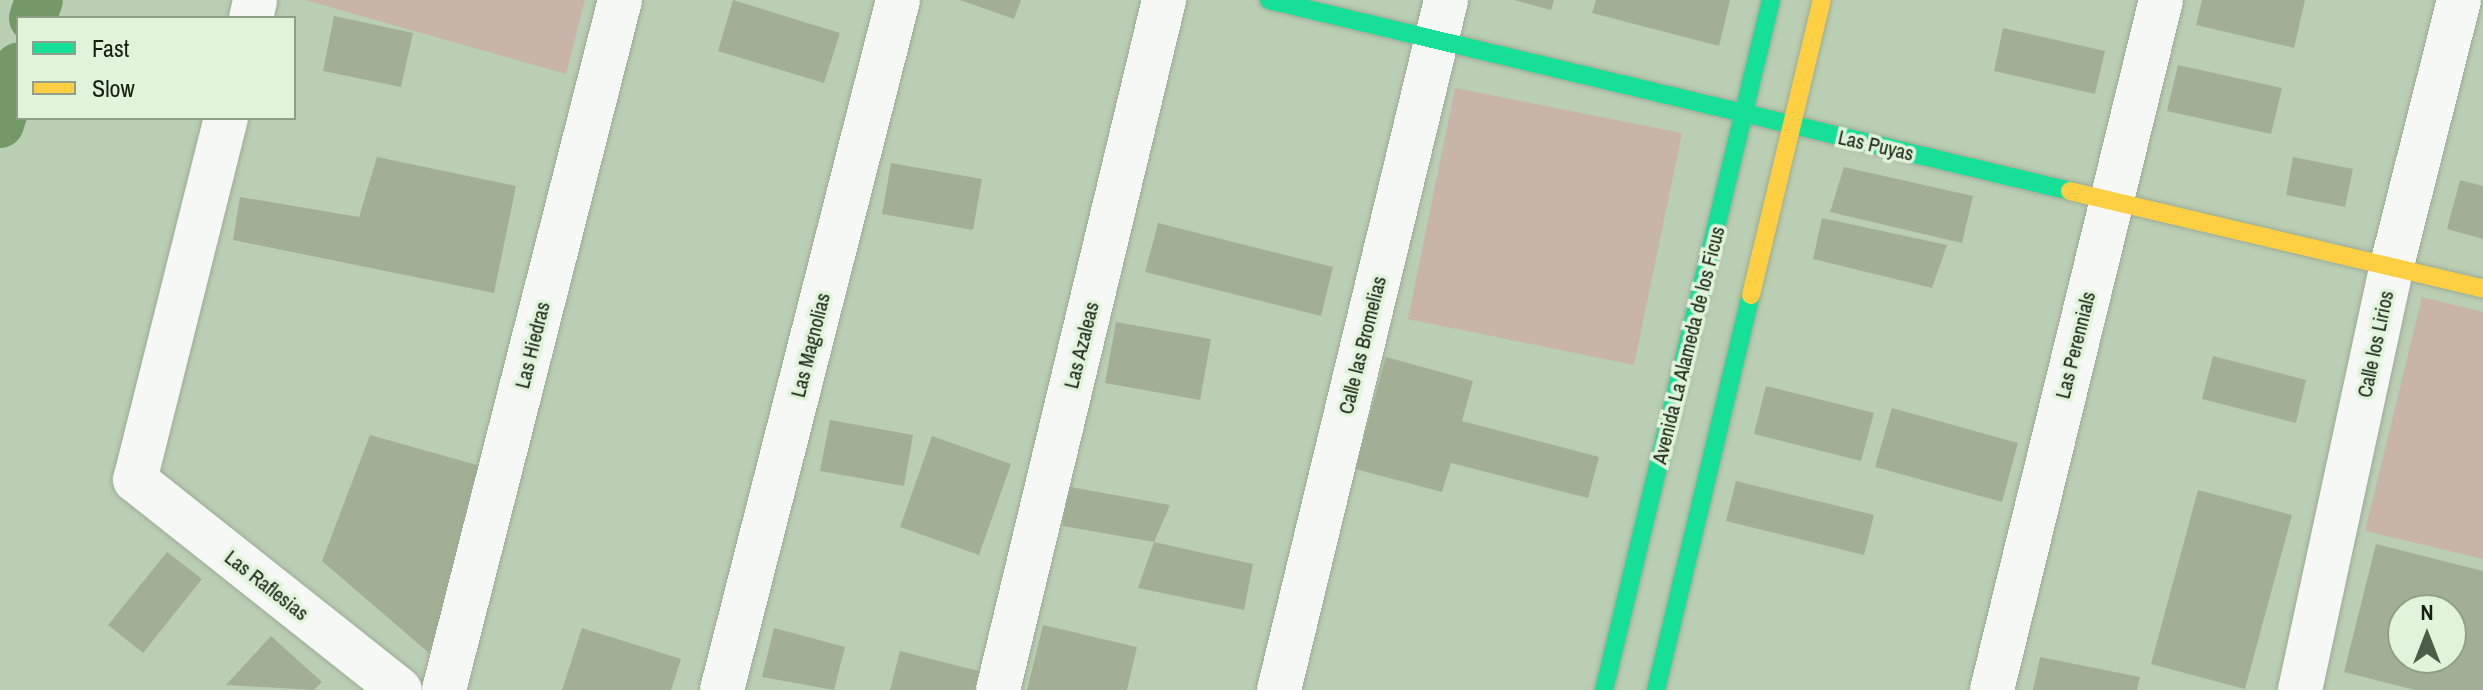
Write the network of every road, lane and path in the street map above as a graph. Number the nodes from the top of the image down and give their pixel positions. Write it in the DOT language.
graph roads {
  1 [pos="620,0"];
  2 [pos="898,0"];
  3 [pos="1164,0"];
  4 [pos="1269,0"];
  5 [pos="1771,0"];
  6 [pos="1822,0"];
  7 [pos="2161,0"];
  8 [pos="2459,0"];
  9 [pos="1441,20"];
  10 [pos="1745,114"];
  11 [pos="225,120"];
  12 [pos="1790,125"];
  13 [pos="2110,201"];
  14 [pos="2391,269"];
  15 [pos="2483,289"];
  16 [pos="400,690"];
  17 [pos="444,690"];
  18 [pos="722,690"];
  19 [pos="998,690"];
  20 [pos="1279,690"];
  21 [pos="1604,690"];
  22 [pos="1656,690"];
  23 [pos="1992,690"];
  24 [pos="2300,690"];
  1 -- 17 [label="street, Las Hiedras"];
  2 -- 18 [label="street, Las Magnolias"];
  3 -- 19 [label="street, Las Azaleas"];
  4 -- 9 [label="street, Las Puyas"];
  5 -- 10 [label="street, Avenida La Alameda de los Ficus"];
  6 -- 12 [label="street"];
  7 -- 13 [label="street, Las Perennials"];
  8 -- 14 [label="street, Calle los Lirios"];
  9 -- 10 [label="street, Las Puyas"];
  9 -- 20 [label="street, Calle las Bromelias"];
  10 -- 12 [label="street, Las Puyas"];
  10 -- 21 [label="street, Avenida La Alameda de los Ficus"];
  11 -- 16 [label="street, Las Raflesias"];
  12 -- 13 [label="street, Las Puyas"];
  12 -- 22 [label="street"];
  13 -- 14 [label="street, Las Puyas"];
  13 -- 23 [label="street, Las Perennials"];
  14 -- 15 [label="street, Las Puyas"];
  14 -- 24 [label="street, Calle los Lirios"];
}
